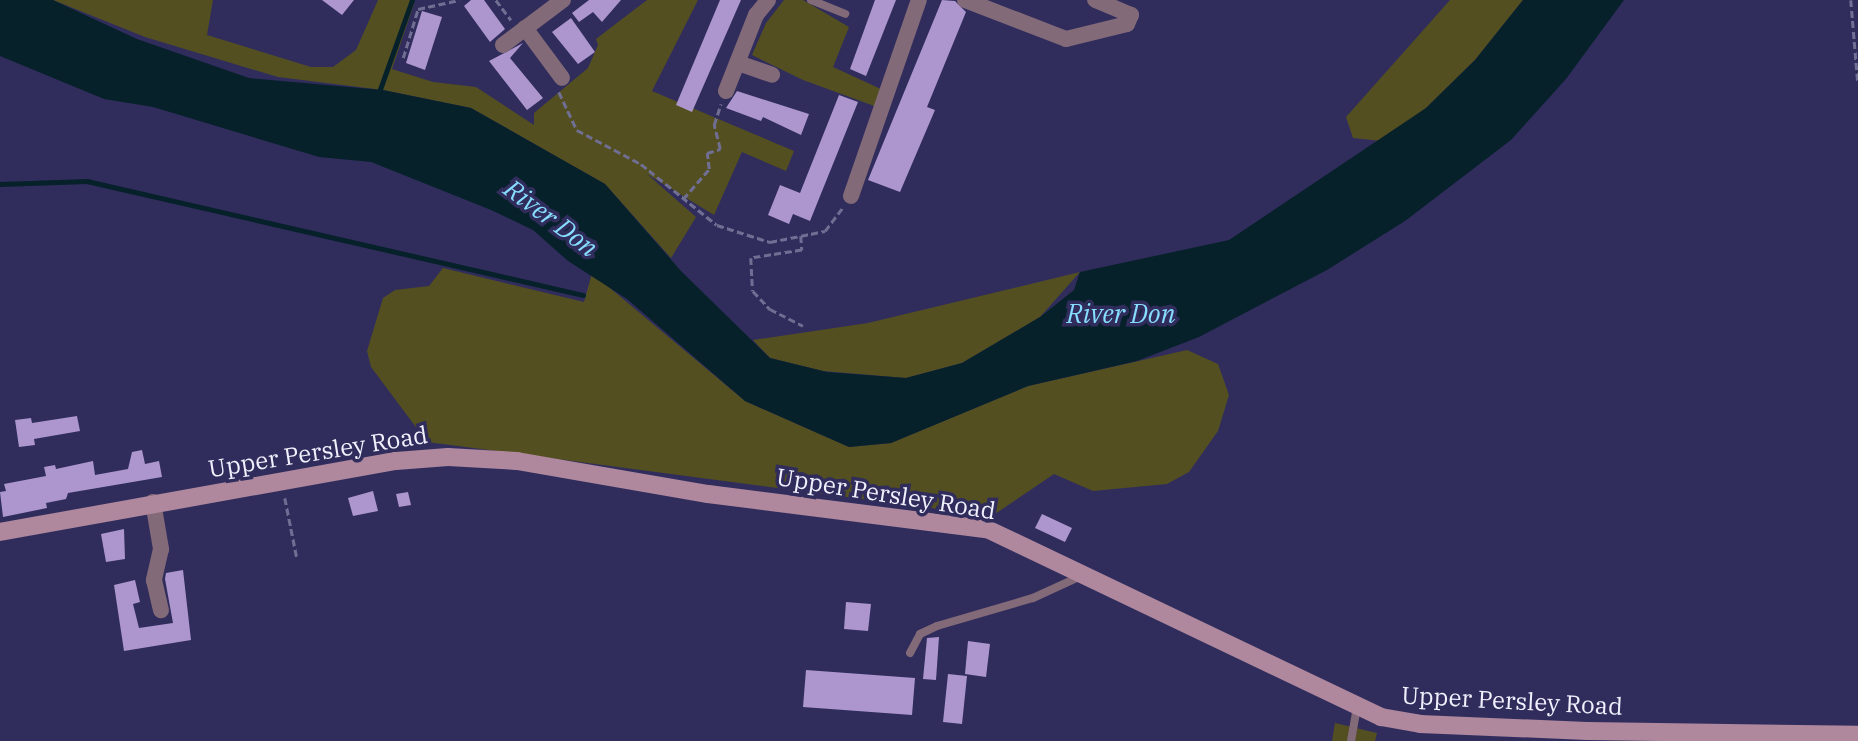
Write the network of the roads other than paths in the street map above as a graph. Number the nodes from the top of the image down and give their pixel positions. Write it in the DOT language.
graph roads {
  1 [pos="563,0"];
  2 [pos="768,0"];
  3 [pos="811,0"];
  4 [pos="919,0"];
  5 [pos="965,0"];
  6 [pos="1095,0"];
  7 [pos="983,3"];
  8 [pos="845,14"];
  9 [pos="738,63"];
  10 [pos="772,75"];
  11 [pos="562,78"];
  12 [pos="726,91"];
  13 [pos="851,196"];
  14 [pos="153,502"];
  15 [pos="0,532"];
  16 [pos="1086,574"];
  17 [pos="161,610"];
  18 [pos="910,653"];
  19 [pos="1357,708"];
  20 [pos="1858,735"];
  21 [pos="1350,741"];
  1 -- 11 [label="street"];
  2 -- 9 [label="street"];
  3 -- 8 [label="lane"];
  4 -- 13 [label="street"];
  5 -- 7 [label="street"];
  6 -- 7 [label="street"];
  9 -- 10 [label="street"];
  9 -- 12 [label="street"];
  14 -- 15 [label="street, Upper Persley Road"];
  14 -- 16 [label="street, Upper Persley Road"];
  14 -- 17 [label="street"];
  16 -- 18 [label="lane"];
  16 -- 19 [label="street, Upper Persley Road"];
  19 -- 20 [label="street, Upper Persley Road"];
  19 -- 21 [label="lane"];
}
